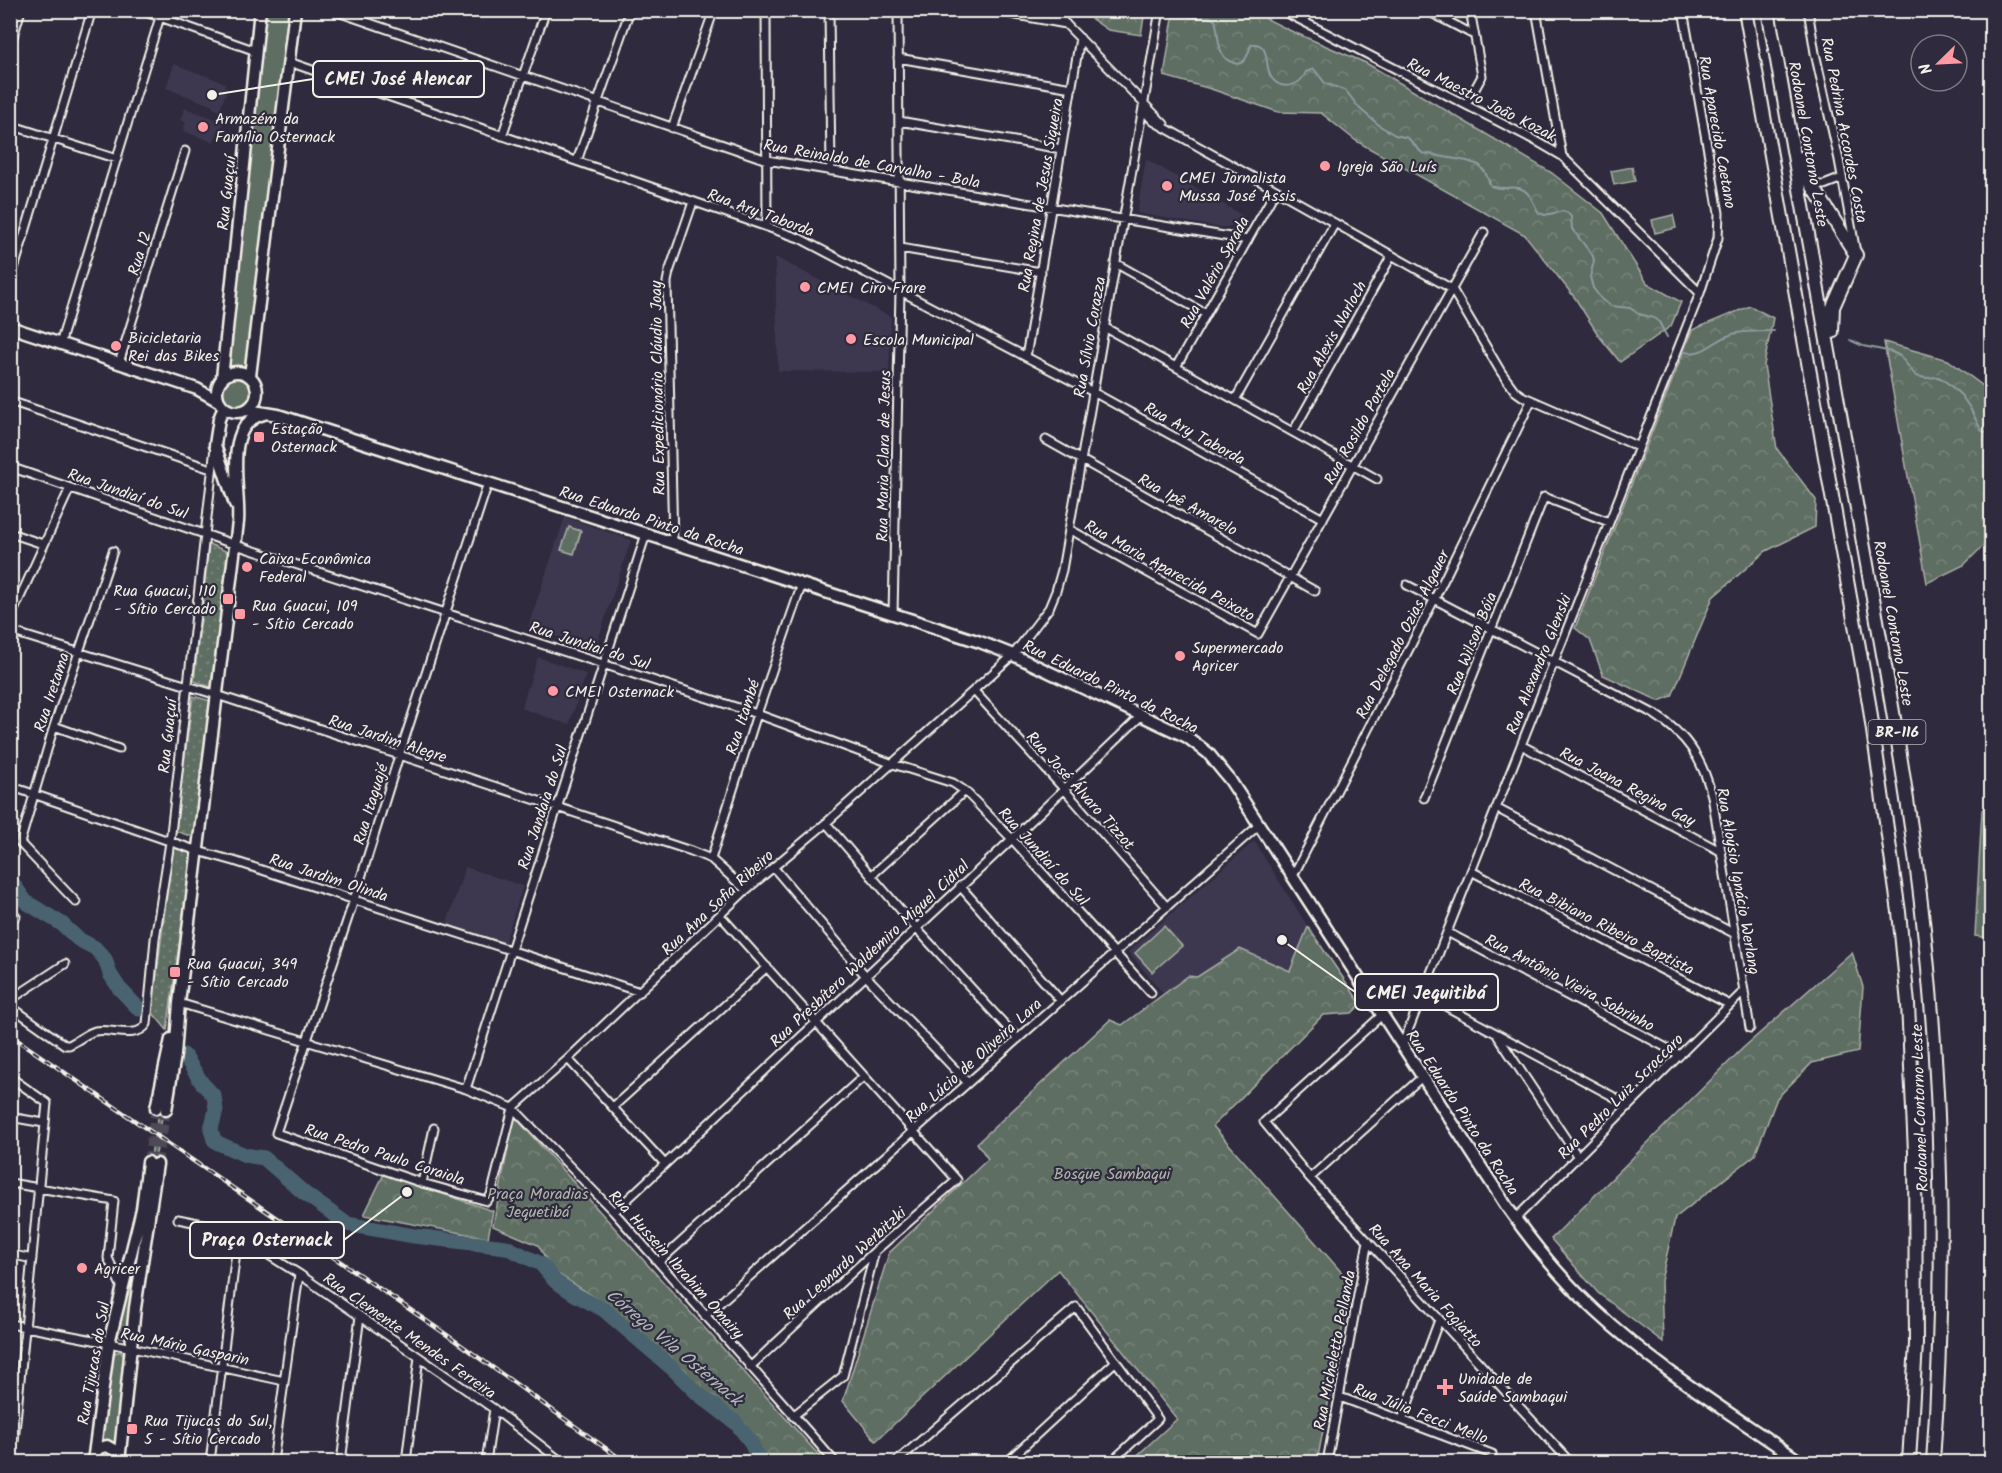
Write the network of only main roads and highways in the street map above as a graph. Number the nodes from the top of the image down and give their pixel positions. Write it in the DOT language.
graph roads {
  1 [pos="260,10"];
  2 [pos="295,10"];
  3 [pos="1745,10"];
  4 [pos="1768,10"];
  5 [pos="1792,143"];
  6 [pos="10,327"];
  7 [pos="250,376"];
  8 [pos="1833,379"];
  9 [pos="221,380"];
  10 [pos="196,389"];
  11 [pos="258,393"];
  12 [pos="222,404"];
  13 [pos="244,411"];
  14 [pos="275,415"];
  15 [pos="244,427"];
  16 [pos="215,445"];
  17 [pos="236,462"];
  18 [pos="239,516"];
  19 [pos="161,1109"];
  20 [pos="93,1458"];
  21 [pos="119,1460"];
  22 [pos="1801,1462"];
  23 [pos="1908,1462"];
  24 [pos="1933,1462"];
  1 -- 9 [label="main road, Rua Guaçuí"];
  2 -- 7 [label="main road"];
  3 -- 23 [label="highway, Rodoanel Contorno Leste / BR-116"];
  4 -- 5 [label="highway, Rodoanel Contorno Leste / BR-116"];
  5 -- 8 [label="highway, Rodoanel Contorno Leste / BR-116"];
  5 -- 8 [label="highway"];
  6 -- 10 [label="main road"];
  7 -- 9 [label="main road"];
  7 -- 11 [label="main road"];
  8 -- 24 [label="highway, Rodoanel Contorno Leste / BR-116"];
  9 -- 10 [label="main road"];
  9 -- 12 [label="main road"];
  10 -- 12 [label="main road"];
  11 -- 13 [label="main road"];
  11 -- 14 [label="main road, Rua Eduardo Pinto da Rocha"];
  12 -- 13 [label="main road"];
  12 -- 16 [label="main road, Rua Guaçuí"];
  13 -- 14 [label="main road, Rua Eduardo Pinto da Rocha"];
  13 -- 15 [label="main road, Rua Guaçuí"];
  14 -- 15 [label="main road"];
  14 -- 22 [label="main road, Rua Eduardo Pinto da Rocha"];
  15 -- 17 [label="main road, Rua Guaçuí"];
  16 -- 17 [label="main road"];
  16 -- 18 [label="main road, Rua Guaçuí"];
  17 -- 18 [label="main road, Rua Guaçuí"];
  18 -- 19 [label="main road, Rua Guaçuí"];
  20 -- 21 [label="main road"];
  20 -- 21 [label="main road, Rua Tijucas do Sul"];
}
